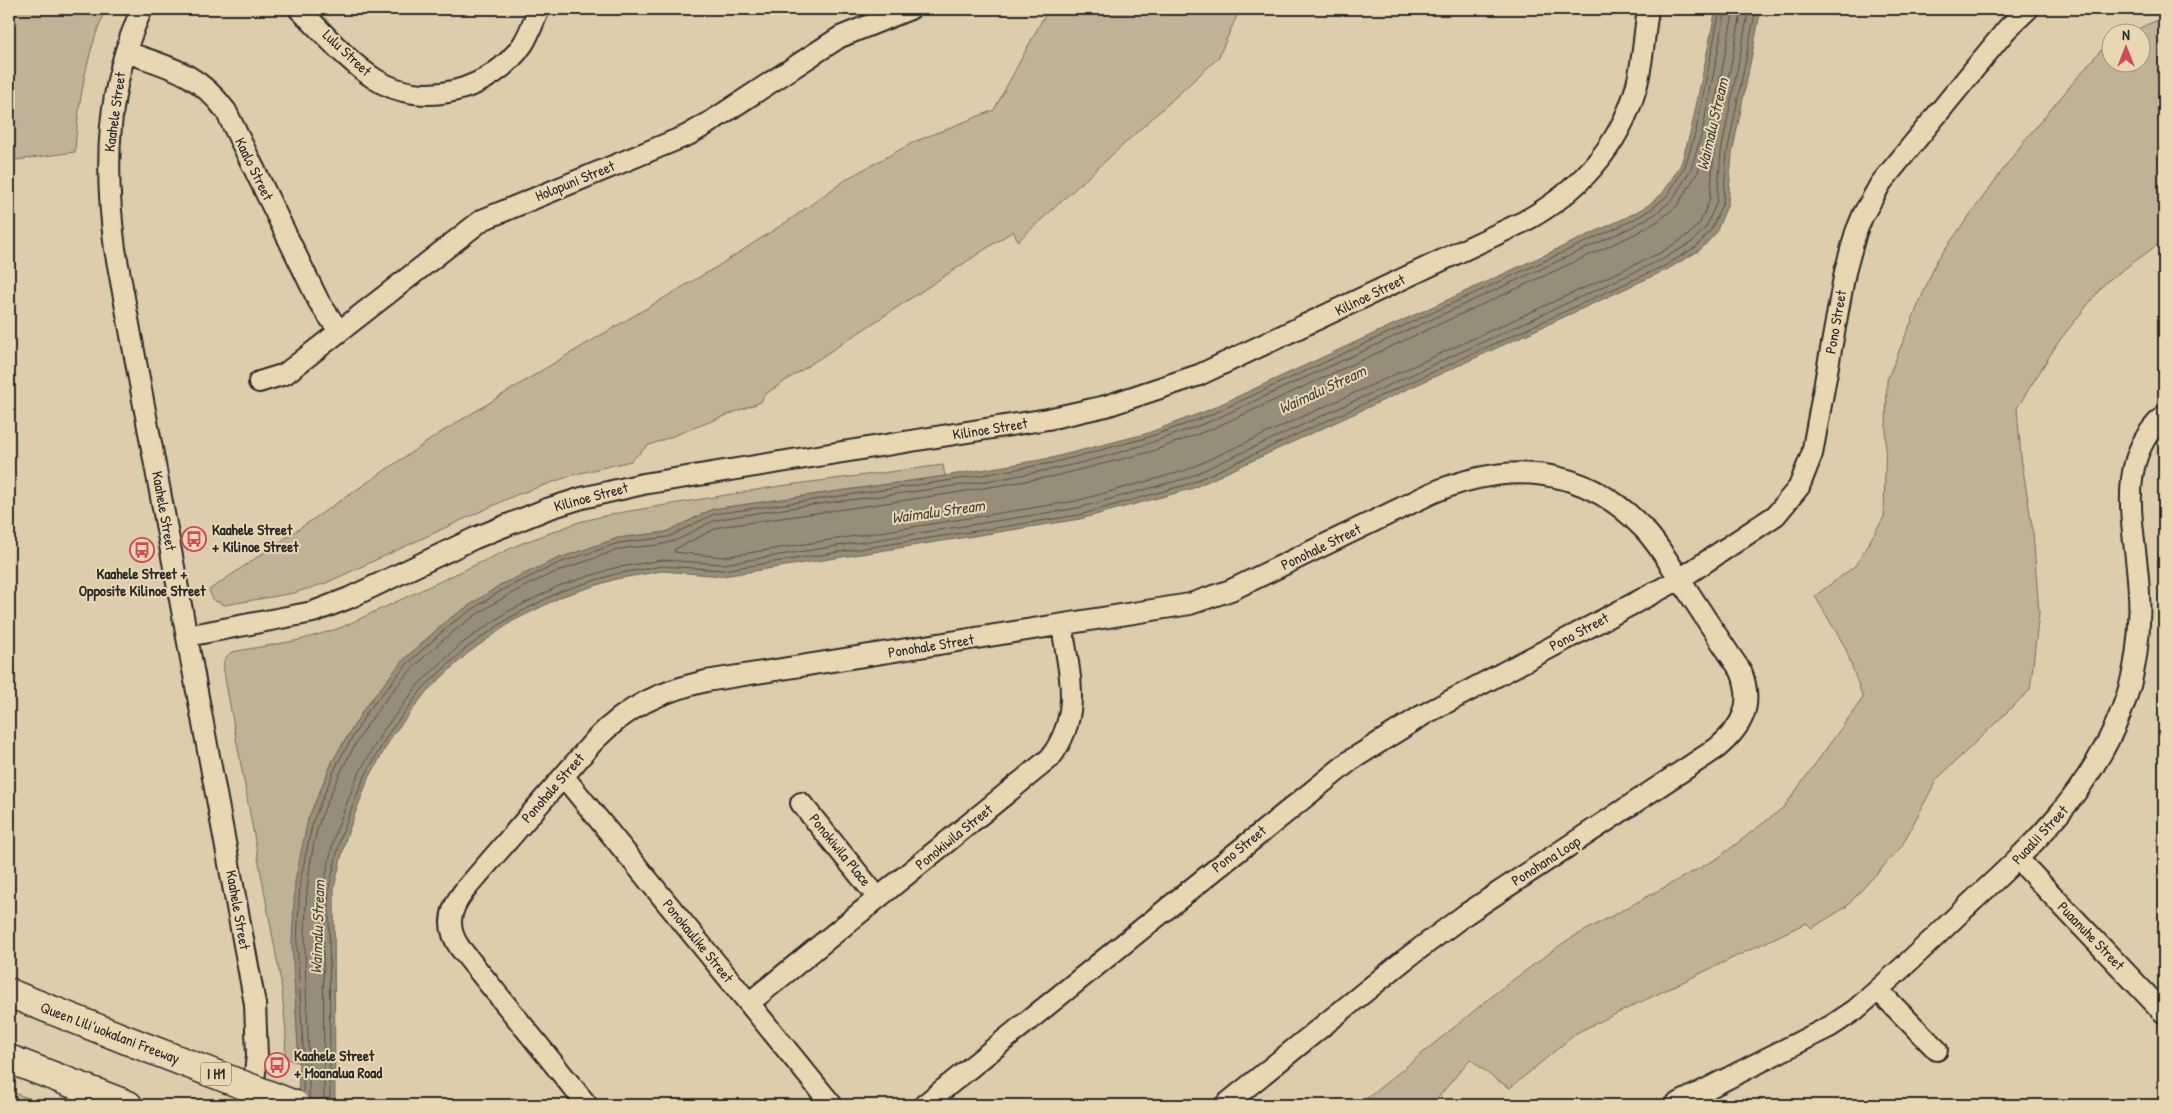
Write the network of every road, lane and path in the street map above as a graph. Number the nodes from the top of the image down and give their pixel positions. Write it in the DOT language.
graph roads {
  1 [pos="142,9"];
  2 [pos="299,9"];
  3 [pos="539,9"];
  4 [pos="910,9"];
  5 [pos="1648,9"];
  6 [pos="2028,9"];
  7 [pos="126,52"];
  8 [pos="339,331"];
  9 [pos="259,382"];
  10 [pos="2164,416"];
  11 [pos="1680,580"];
  12 [pos="1062,625"];
  13 [pos="187,636"];
  14 [pos="564,777"];
  15 [pos="801,803"];
  16 [pos="2018,859"];
  17 [pos="878,898"];
  18 [pos="1878,990"];
  19 [pos="9,993"];
  20 [pos="749,1003"];
  21 [pos="2164,1014"];
  22 [pos="1937,1050"];
  23 [pos="9,1058"];
  24 [pos="124,1104"];
  25 [pos="251,1105"];
  26 [pos="295,1105"];
  27 [pos="587,1105"];
  28 [pos="832,1105"];
  29 [pos="924,1105"];
  30 [pos="1225,1105"];
  31 [pos="1676,1105"];
  1 -- 7 [label="street, Kaahele Street"];
  2 -- 3 [label="street, Lulu Street"];
  4 -- 8 [label="street, Holopuni Street"];
  5 -- 13 [label="street, Kilinoe Street"];
  6 -- 11 [label="street, Pono Street"];
  7 -- 8 [label="street, Kaalo Street"];
  7 -- 13 [label="street, Kaahele Street"];
  8 -- 9 [label="street, Holopuni Street"];
  10 -- 16 [label="street, Puaalii Street"];
  11 -- 12 [label="street, Ponohale Street"];
  11 -- 29 [label="street, Pono Street"];
  11 -- 30 [label="street, Ponohana Loop"];
  12 -- 14 [label="street, Ponohale Street"];
  12 -- 17 [label="street, Ponokiwila Street"];
  13 -- 25 [label="street, Kaahele Street"];
  14 -- 20 [label="street, Ponokaulike Street"];
  14 -- 27 [label="street, Ponohale Street"];
  15 -- 17 [label="street, Ponokiwila Place"];
  16 -- 18 [label="street, Puaalii Street"];
  16 -- 21 [label="street, Puaanuhe Street"];
  17 -- 20 [label="street, Ponokiwila Street"];
  18 -- 22 [label="street"];
  18 -- 31 [label="street, Puaalii Street"];
  19 -- 26 [label="highway, Queen Liliʻuokalani Freeway / I H1, bridge"];
  20 -- 28 [label="street, Ponokaulike Street"];
  23 -- 24 [label="highway"];
}
